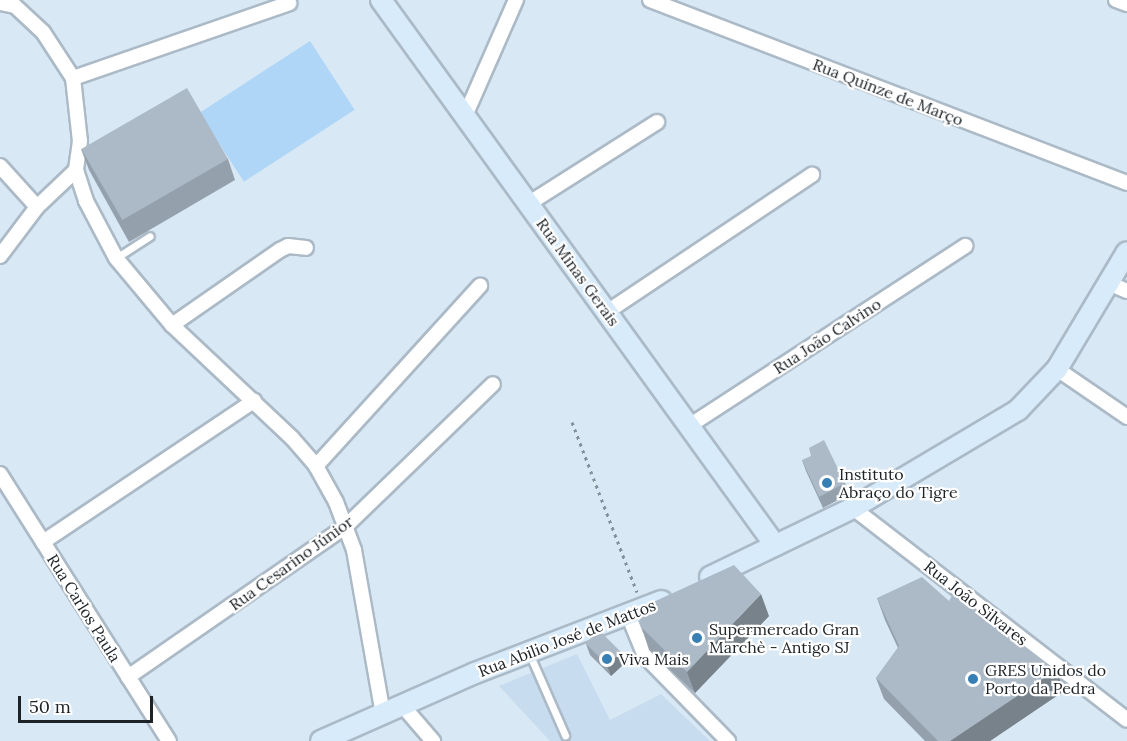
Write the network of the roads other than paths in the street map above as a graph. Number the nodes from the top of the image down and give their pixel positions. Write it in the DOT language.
graph roads {
  1 [pos="381,0"];
  2 [pos="516,0"];
  3 [pos="650,0"];
  4 [pos="1116,0"];
  5 [pos="0,3"];
  6 [pos="16,3"];
  7 [pos="289,3"];
  8 [pos="1127,4"];
  9 [pos="73,78"];
  10 [pos="465,116"];
  11 [pos="657,122"];
  12 [pos="0,166"];
  13 [pos="76,170"];
  14 [pos="812,176"];
  15 [pos="1127,183"];
  16 [pos="528,204"];
  17 [pos="37,207"];
  18 [pos="150,236"];
  19 [pos="965,246"];
  20 [pos="306,248"];
  21 [pos="1127,252"];
  22 [pos="0,256"];
  23 [pos="116,258"];
  24 [pos="480,286"];
  25 [pos="1119,288"];
  26 [pos="607,312"];
  27 [pos="172,326"];
  28 [pos="1058,369"];
  29 [pos="493,384"];
  30 [pos="254,401"];
  31 [pos="1127,417"];
  32 [pos="689,426"];
  33 [pos="316,466"];
  34 [pos="0,474"];
  35 [pos="853,508"];
  36 [pos="346,526"];
  37 [pos="43,542"];
  38 [pos="775,545"];
  39 [pos="637,614"];
  40 [pos="529,653"];
  41 [pos="128,677"];
  42 [pos="402,705"];
  43 [pos="383,714"];
  44 [pos="1127,720"];
  45 [pos="565,735"];
  46 [pos="169,741"];
  47 [pos="321,741"];
  48 [pos="433,741"];
  49 [pos="728,741"];
  1 -- 10 [label="main road, Rua Minas Gerais"];
  2 -- 10 [label="street"];
  3 -- 15 [label="street, Rua Quinze de Março"];
  4 -- 8 [label="street"];
  5 -- 6 [label="street"];
  6 -- 9 [label="street"];
  7 -- 9 [label="street"];
  9 -- 13 [label="street"];
  10 -- 16 [label="main road, Rua Minas Gerais"];
  11 -- 16 [label="street"];
  12 -- 17 [label="street"];
  13 -- 17 [label="street"];
  13 -- 23 [label="street"];
  14 -- 26 [label="street"];
  16 -- 26 [label="main road, Rua Minas Gerais"];
  17 -- 22 [label="street"];
  18 -- 23 [label="lane"];
  19 -- 32 [label="street, Rua João Calvino"];
  20 -- 27 [label="street"];
  21 -- 25 [label="main road, Rua Abilio José de Mattos"];
  23 -- 27 [label="street"];
  24 -- 33 [label="street"];
  25 -- 28 [label="main road, Rua Abilio José de Mattos"];
  26 -- 32 [label="main road, Rua Minas Gerais"];
  27 -- 30 [label="street"];
  28 -- 31 [label="street"];
  28 -- 35 [label="main road, Rua Abilio José de Mattos"];
  29 -- 36 [label="street, Rua Cesarino Júnior"];
  30 -- 33 [label="street"];
  30 -- 37 [label="street"];
  32 -- 38 [label="main road, Rua Minas Gerais"];
  33 -- 36 [label="street"];
  34 -- 37 [label="street, Rua Carlos Paula"];
  35 -- 38 [label="main road, Rua Abilio José de Mattos"];
  35 -- 44 [label="street, Rua João Silvares"];
  36 -- 41 [label="street, Rua Cesarino Júnior"];
  36 -- 43 [label="street"];
  37 -- 41 [label="street, Rua Carlos Paula"];
  38 -- 39 [label="main road, Rua Abilio José de Mattos"];
  39 -- 40 [label="main road, Rua Abilio José de Mattos"];
  39 -- 49 [label="street"];
  40 -- 42 [label="main road, Rua Abilio José de Mattos"];
  40 -- 45 [label="lane"];
  41 -- 46 [label="street, Rua Carlos Paula"];
  42 -- 43 [label="main road, Rua Abilio José de Mattos"];
  42 -- 48 [label="street"];
  43 -- 47 [label="main road, Rua Abilio José de Mattos"];
}
